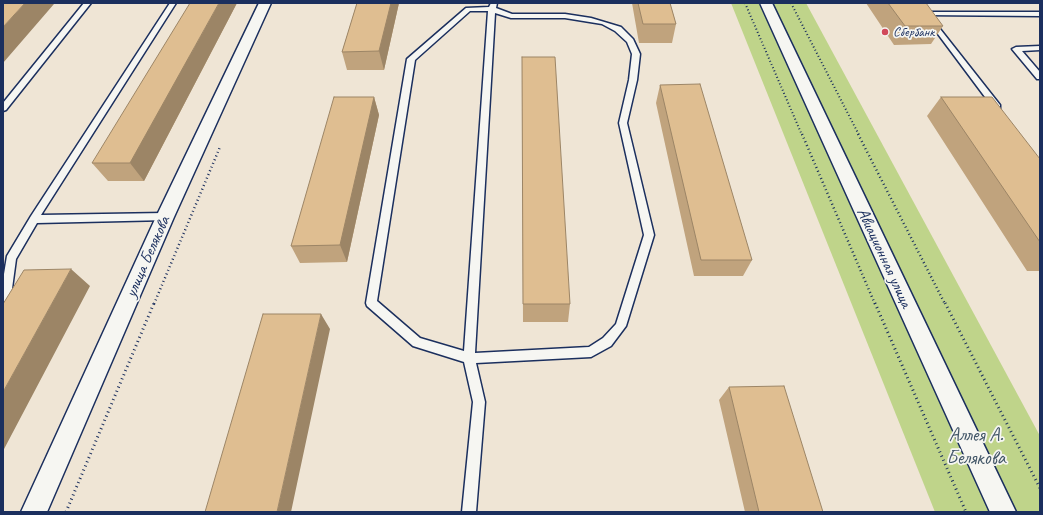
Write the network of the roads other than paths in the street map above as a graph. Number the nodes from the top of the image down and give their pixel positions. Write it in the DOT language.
graph roads {
  1 [pos="88,3"];
  2 [pos="172,3"];
  3 [pos="265,3"];
  4 [pos="766,3"];
  5 [pos="493,6"];
  6 [pos="1040,14"];
  7 [pos="1040,48"];
  8 [pos="1040,77"];
  9 [pos="3,108"];
  10 [pos="1002,113"];
  11 [pos="165,218"];
  12 [pos="34,220"];
  13 [pos="7,259"];
  14 [pos="3,301"];
  15 [pos="469,358"];
  16 [pos="34,512"];
  17 [pos="469,512"];
  18 [pos="1003,512"];
  1 -- 9 [label="lane"];
  2 -- 12 [label="lane"];
  3 -- 11 [label="street, улица Белякова"];
  4 -- 18 [label="street, Авиационная улица"];
  5 -- 15 [label="lane"];
  5 -- 15 [label="lane"];
  5 -- 15 [label="lane"];
  6 -- 10 [label="lane"];
  7 -- 8 [label="lane"];
  11 -- 12 [label="lane"];
  11 -- 16 [label="street, улица Белякова"];
  12 -- 13 [label="lane"];
  13 -- 14 [label="lane"];
  15 -- 17 [label="lane"];
}
